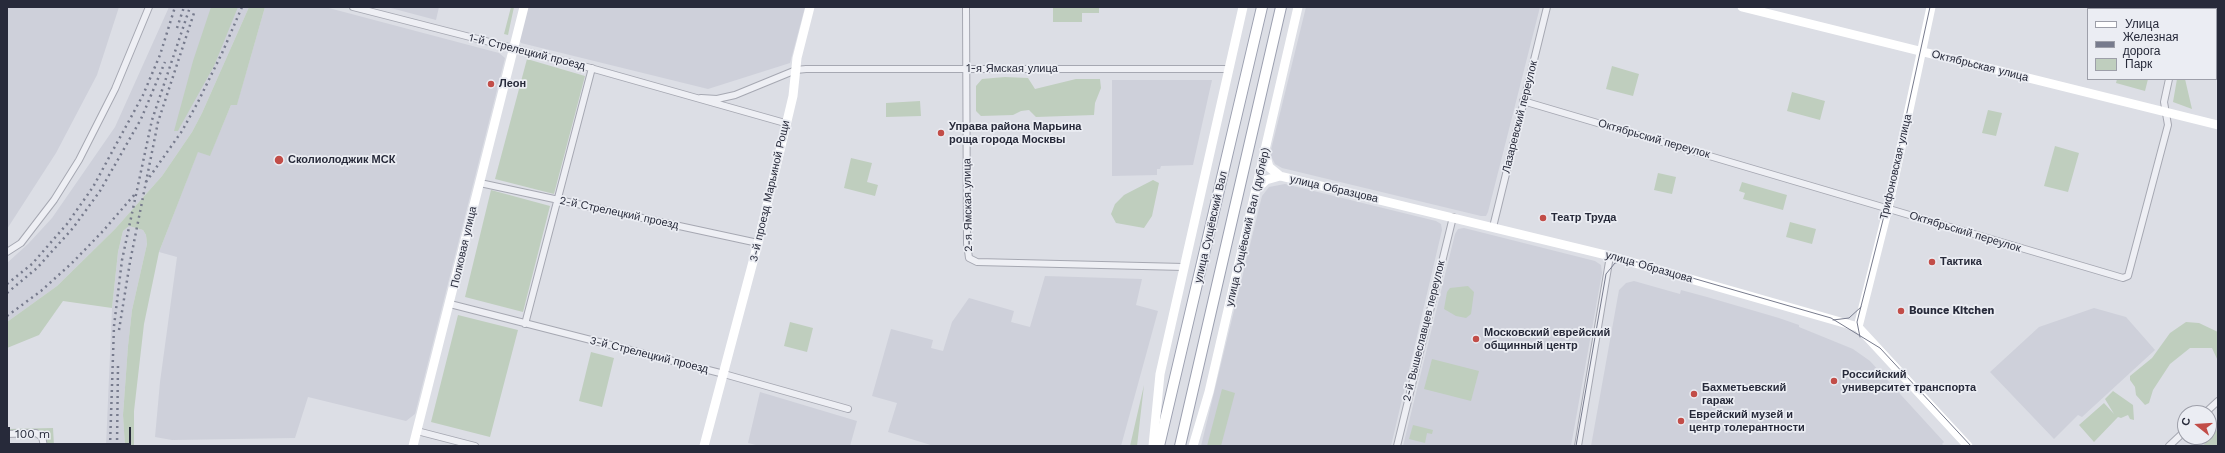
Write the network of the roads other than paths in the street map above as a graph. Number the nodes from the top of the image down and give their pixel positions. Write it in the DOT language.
graph roads {
  1 [pos="149,7"];
  2 [pos="352,7"];
  3 [pos="524,7"];
  4 [pos="810,7"];
  5 [pos="966,7"];
  6 [pos="1243,7"];
  7 [pos="1262,7"];
  8 [pos="1281,7"];
  9 [pos="1298,7"];
  10 [pos="1547,7"];
  11 [pos="1742,7"];
  12 [pos="1932,7"];
  13 [pos="514,48"];
  14 [pos="1922,52"];
  15 [pos="592,68"];
  16 [pos="967,69"];
  17 [pos="1229,69"];
  18 [pos="796,70"];
  19 [pos="2169,80"];
  20 [pos="702,98"];
  21 [pos="1524,101"];
  22 [pos="2167,112"];
  23 [pos="785,123"];
  24 [pos="2218,125"];
  25 [pos="1265,153"];
  26 [pos="1280,176"];
  27 [pos="480,183"];
  28 [pos="1256,191"];
  29 [pos="556,199"];
  30 [pos="1888,208"];
  31 [pos="1453,217"];
  32 [pos="1493,227"];
  33 [pos="758,243"];
  34 [pos="7,252"];
  35 [pos="1610,256"];
  36 [pos="1184,268"];
  37 [pos="450,304"];
  38 [pos="525,324"];
  39 [pos="1858,327"];
  40 [pos="724,374"];
  41 [pos="848,409"];
  42 [pos="417,431"];
  43 [pos="7,434"];
  44 [pos="2177,438"];
  45 [pos="44,446"];
  46 [pos="413,446"];
  47 [pos="475,446"];
  48 [pos="704,446"];
  49 [pos="1154,446"];
  50 [pos="1159,446"];
  51 [pos="1180,446"];
  52 [pos="1193,446"];
  53 [pos="1397,446"];
  54 [pos="1578,446"];
  55 [pos="1968,446"];
  56 [pos="2169,446"];
  1 -- 34 [label="street"];
  2 -- 13 [label="street, 1-й Стрелецкий проезд"];
  3 -- 13 [label="street, Полковая улица"];
  4 -- 18 [label="street, 3-й проезд Марьиной Рощи"];
  5 -- 16 [label="street, 2-я Ямская улица"];
  6 -- 17 [label="street"];
  7 -- 50 [label="main road, улица Сущёвский Вал"];
  8 -- 51 [label="main road, улица Сущёвский Вал"];
  9 -- 25 [label="street, улица Сущёвский Вал (дублёр)"];
  10 -- 21 [label="street, Лазаревский переулок"];
  11 -- 14 [label="street, Октябрьская улица"];
  12 -- 14 [label="street, Трифоновская улица"];
  13 -- 15 [label="street, 1-й Стрелецкий проезд"];
  13 -- 27 [label="street, Полковая улица"];
  14 -- 22 [label="street, Октябрьская улица"];
  14 -- 30 [label="street, Трифоновская улица"];
  15 -- 20 [label="street, 1-й Стрелецкий проезд"];
  15 -- 29 [label="street"];
  16 -- 17 [label="street, 1-я Ямская улица"];
  16 -- 18 [label="street, 1-я Ямская улица"];
  16 -- 36 [label="street, 2-я Ямская улица"];
  17 -- 36 [label="street"];
  18 -- 20 [label="street, 1-й Стрелецкий проезд"];
  18 -- 23 [label="street, 3-й проезд Марьиной Рощи"];
  19 -- 22 [label="street, Октябрьский переулок"];
  20 -- 23 [label="street, 1-й Стрелецкий проезд"];
  21 -- 30 [label="street, Октябрьский переулок"];
  21 -- 32 [label="street, Лазаревский переулок"];
  22 -- 24 [label="street, Октябрьская улица"];
  22 -- 30 [label="street, Октябрьский переулок"];
  23 -- 33 [label="street, 3-й проезд Марьиной Рощи"];
  25 -- 26 [label="street, улица Образцова"];
  25 -- 28 [label="street, улица Сущёвский Вал (дублёр)"];
  26 -- 28 [label="street, улица Образцова"];
  26 -- 31 [label="street, улица Образцова"];
  27 -- 29 [label="street, 2-й Стрелецкий проезд"];
  27 -- 37 [label="street, Полковая улица"];
  28 -- 52 [label="street, улица Сущёвский Вал (дублёр)"];
  29 -- 33 [label="street, 2-й Стрелецкий проезд"];
  29 -- 38 [label="street"];
  30 -- 39 [label="street, Трифоновская улица"];
  31 -- 32 [label="street, улица Образцова"];
  31 -- 53 [label="street, 2-й Вышеславцев переулок"];
  32 -- 35 [label="street, улица Образцова"];
  33 -- 40 [label="street, 3-й проезд Марьиной Рощи"];
  35 -- 39 [label="street, улица Образцова"];
  35 -- 54 [label="street"];
  36 -- 49 [label="street"];
  37 -- 38 [label="street, 3-й Стрелецкий проезд"];
  37 -- 42 [label="street, Полковая улица"];
  38 -- 40 [label="street, 3-й Стрелецкий проезд"];
  39 -- 55 [label="street"];
  40 -- 41 [label="street, 3-й Стрелецкий проезд"];
  40 -- 48 [label="street, 3-й проезд Марьиной Рощи"];
  42 -- 46 [label="street, Полковая улица"];
  42 -- 47 [label="street"];
  43 -- 45 [label="street"];
  44 -- 56 [label="street"];
}
